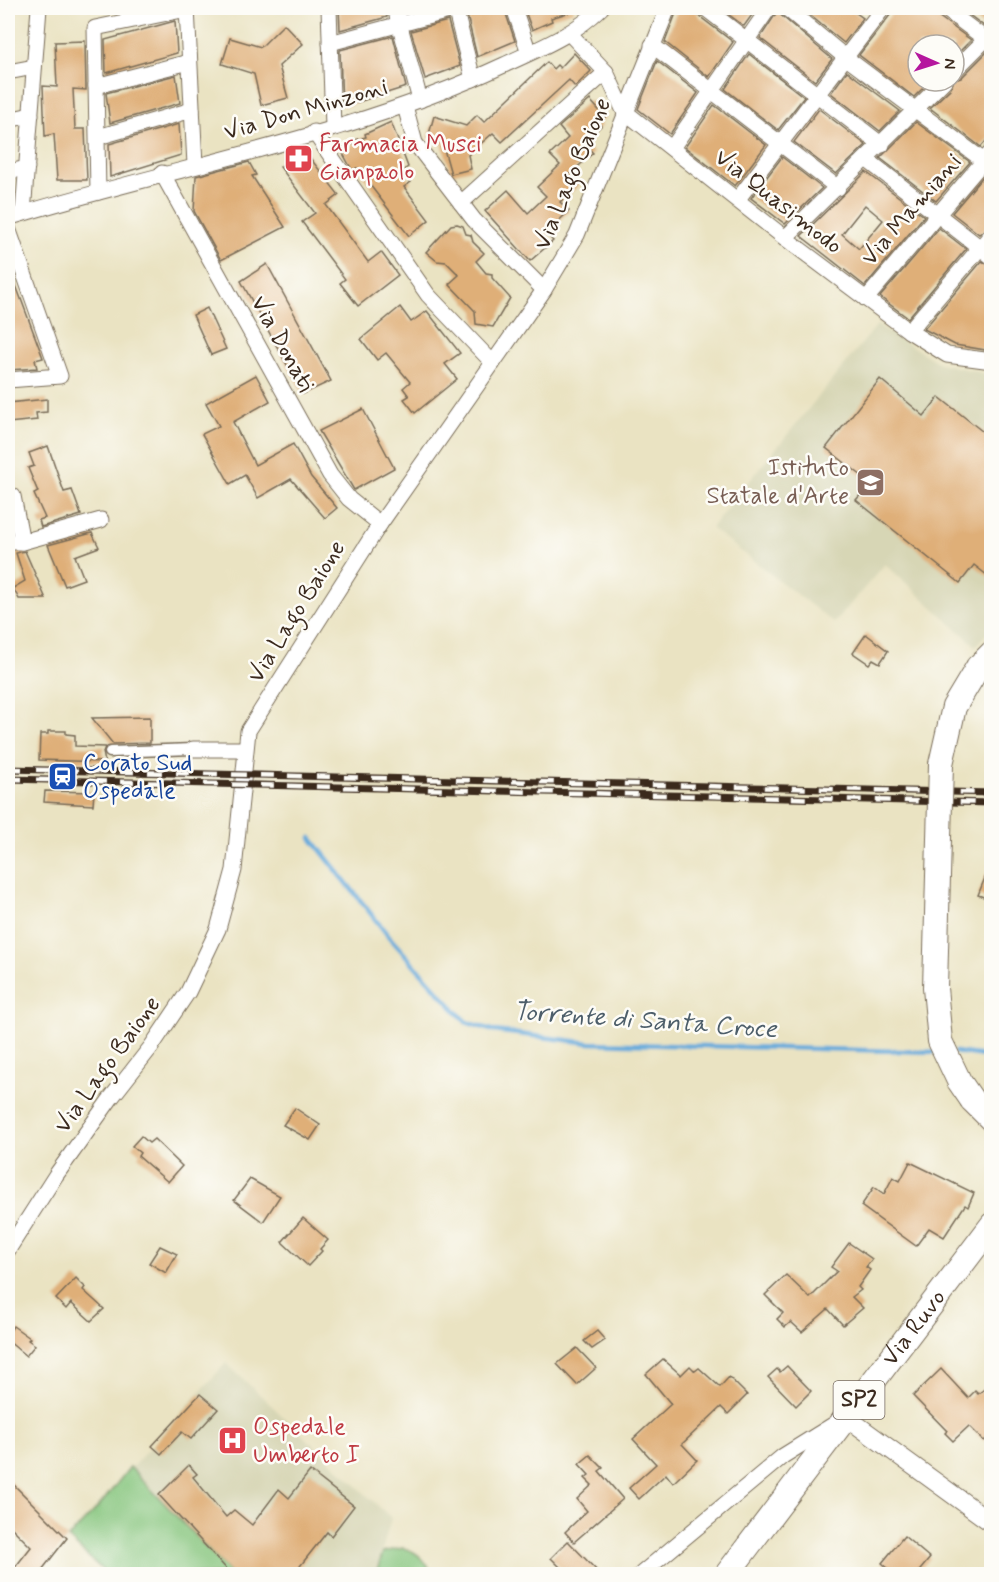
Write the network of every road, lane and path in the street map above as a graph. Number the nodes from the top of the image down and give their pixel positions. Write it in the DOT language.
graph roads {
  1 [pos="39,8"];
  2 [pos="187,8"];
  3 [pos="192,8"];
  4 [pos="329,8"];
  5 [pos="395,8"];
  6 [pos="457,8"];
  7 [pos="514,8"];
  8 [pos="668,8"];
  9 [pos="705,8"];
  10 [pos="769,8"];
  11 [pos="786,8"];
  12 [pos="882,8"];
  13 [pos="944,8"];
  14 [pos="598,9"];
  15 [pos="399,24"];
  16 [pos="570,34"];
  17 [pos="747,39"];
  18 [pos="989,39"];
  19 [pos="330,43"];
  20 [pos="652,45"];
  21 [pos="529,53"];
  22 [pos="845,57"];
  23 [pos="966,59"];
  24 [pos="189,62"];
  25 [pos="34,67"];
  26 [pos="8,72"];
  27 [pos="606,72"];
  28 [pos="473,80"];
  29 [pos="96,86"];
  30 [pos="712,90"];
  31 [pos="932,93"];
  32 [pos="817,94"];
  33 [pos="420,100"];
  34 [pos="405,106"];
  35 [pos="192,110"];
  36 [pos="915,110"];
  37 [pos="624,111"];
  38 [pos="31,115"];
  39 [pos="8,120"];
  40 [pos="333,127"];
  41 [pos="314,132"];
  42 [pos="98,137"];
  43 [pos="780,143"];
  44 [pos="882,145"];
  45 [pos="672,148"];
  46 [pos="866,159"];
  47 [pos="989,160"];
  48 [pos="195,165"];
  49 [pos="27,168"];
  50 [pos="8,172"];
  51 [pos="162,174"];
  52 [pos="838,188"];
  53 [pos="98,192"];
  54 [pos="738,198"];
  55 [pos="461,203"];
  56 [pos="23,213"];
  57 [pos="939,214"];
  58 [pos="8,218"];
  59 [pos="8,228"];
  60 [pos="992,234"];
  61 [pos="785,238"];
  62 [pos="986,253"];
  63 [pos="544,290"];
  64 [pos="866,298"];
  65 [pos="909,331"];
  66 [pos="992,361"];
  67 [pos="493,363"];
  68 [pos="8,380"];
  69 [pos="13,496"];
  70 [pos="101,520"];
  71 [pos="380,524"];
  72 [pos="15,542"];
  73 [pos="985,660"];
  74 [pos="193,749"];
  75 [pos="245,750"];
  76 [pos="110,752"];
  77 [pos="991,1119"];
  78 [pos="992,1225"];
  79 [pos="8,1250"];
  80 [pos="846,1417"];
  81 [pos="992,1523"];
  82 [pos="641,1575"];
  83 [pos="727,1575"];
  1 -- 25 [label="street"];
  2 -- 3 [label="street"];
  2 -- 24 [label="street"];
  2 -- 29 [label="street"];
  4 -- 19 [label="street"];
  5 -- 15 [label="street"];
  6 -- 15 [label="street"];
  6 -- 28 [label="street"];
  7 -- 21 [label="street"];
  8 -- 20 [label="street, Via Lago Baione"];
  9 -- 17 [label="street"];
  10 -- 17 [label="street"];
  11 -- 22 [label="street"];
  12 -- 22 [label="street"];
  13 -- 18 [label="street"];
  14 -- 16 [label="street, Via Don Minzoni"];
  15 -- 19 [label="street"];
  15 -- 33 [label="street"];
  16 -- 21 [label="street, Via Don Minzoni"];
  16 -- 27 [label="street, Via Quasimodo"];
  17 -- 30 [label="street"];
  17 -- 32 [label="street"];
  18 -- 23 [label="street"];
  19 -- 40 [label="street"];
  20 -- 30 [label="street"];
  20 -- 37 [label="street, Via Lago Baione"];
  21 -- 28 [label="street, Via Don Minzoni"];
  22 -- 32 [label="street"];
  22 -- 36 [label="street"];
  24 -- 29 [label="street"];
  24 -- 35 [label="street"];
  25 -- 26 [label="street"];
  25 -- 38 [label="street"];
  27 -- 37 [label="street, Via Quasimodo"];
  27 -- 55 [label="street"];
  28 -- 33 [label="street, Via Don Minzoni"];
  29 -- 42 [label="street"];
  30 -- 43 [label="street"];
  30 -- 45 [label="street"];
  31 -- 36 [label="street"];
  32 -- 43 [label="street"];
  32 -- 44 [label="street"];
  33 -- 34 [label="street, Via Don Minzoni"];
  34 -- 40 [label="street, Via Don Minzoni"];
  34 -- 55 [label="street"];
  35 -- 42 [label="street"];
  35 -- 48 [label="street"];
  36 -- 44 [label="street"];
  36 -- 47 [label="street"];
  37 -- 45 [label="street, Via Quasimodo"];
  37 -- 63 [label="street, Via Lago Baione"];
  38 -- 39 [label="street"];
  38 -- 49 [label="street"];
  40 -- 41 [label="street, Via Don Minzoni"];
  41 -- 48 [label="street, Via Don Minzoni"];
  41 -- 67 [label="street"];
  42 -- 53 [label="street"];
  43 -- 52 [label="street"];
  43 -- 54 [label="street"];
  44 -- 46 [label="street"];
  45 -- 54 [label="street, Via Quasimodo"];
  46 -- 52 [label="street"];
  46 -- 57 [label="street"];
  47 -- 57 [label="street, Via Mamiani"];
  48 -- 51 [label="street, Via Don Minzoni"];
  49 -- 50 [label="street"];
  49 -- 56 [label="street"];
  51 -- 53 [label="street, Via Don Minzoni"];
  51 -- 71 [label="street, Via Donati"];
  52 -- 61 [label="street"];
  53 -- 56 [label="street, Via Don Minzoni"];
  54 -- 61 [label="street, Via Quasimodo"];
  55 -- 63 [label="street"];
  56 -- 58 [label="street, Via Don Minzoni"];
  57 -- 62 [label="street"];
  57 -- 64 [label="street, Via Mamiani"];
  59 -- 68 [label="street"];
  60 -- 62 [label="street"];
  61 -- 64 [label="street, Via Quasimodo"];
  62 -- 65 [label="street"];
  63 -- 67 [label="street, Via Lago Baione"];
  64 -- 65 [label="street, Via Quasimodo"];
  65 -- 66 [label="street, Via Quasimodo"];
  67 -- 71 [label="street, Via Lago Baione"];
  69 -- 72 [label="street"];
  70 -- 72 [label="street"];
  71 -- 75 [label="street, Via Lago Baione"];
  73 -- 77 [label="main road, bridge"];
  74 -- 75 [label="street"];
  74 -- 76 [label="street"];
  75 -- 79 [label="street, Via Lago Baione"];
  78 -- 80 [label="main road, Via Ruvo / SP2"];
  80 -- 81 [label="street"];
  80 -- 82 [label="street"];
  80 -- 83 [label="main road, Via Ruvo / SP2"];
}
